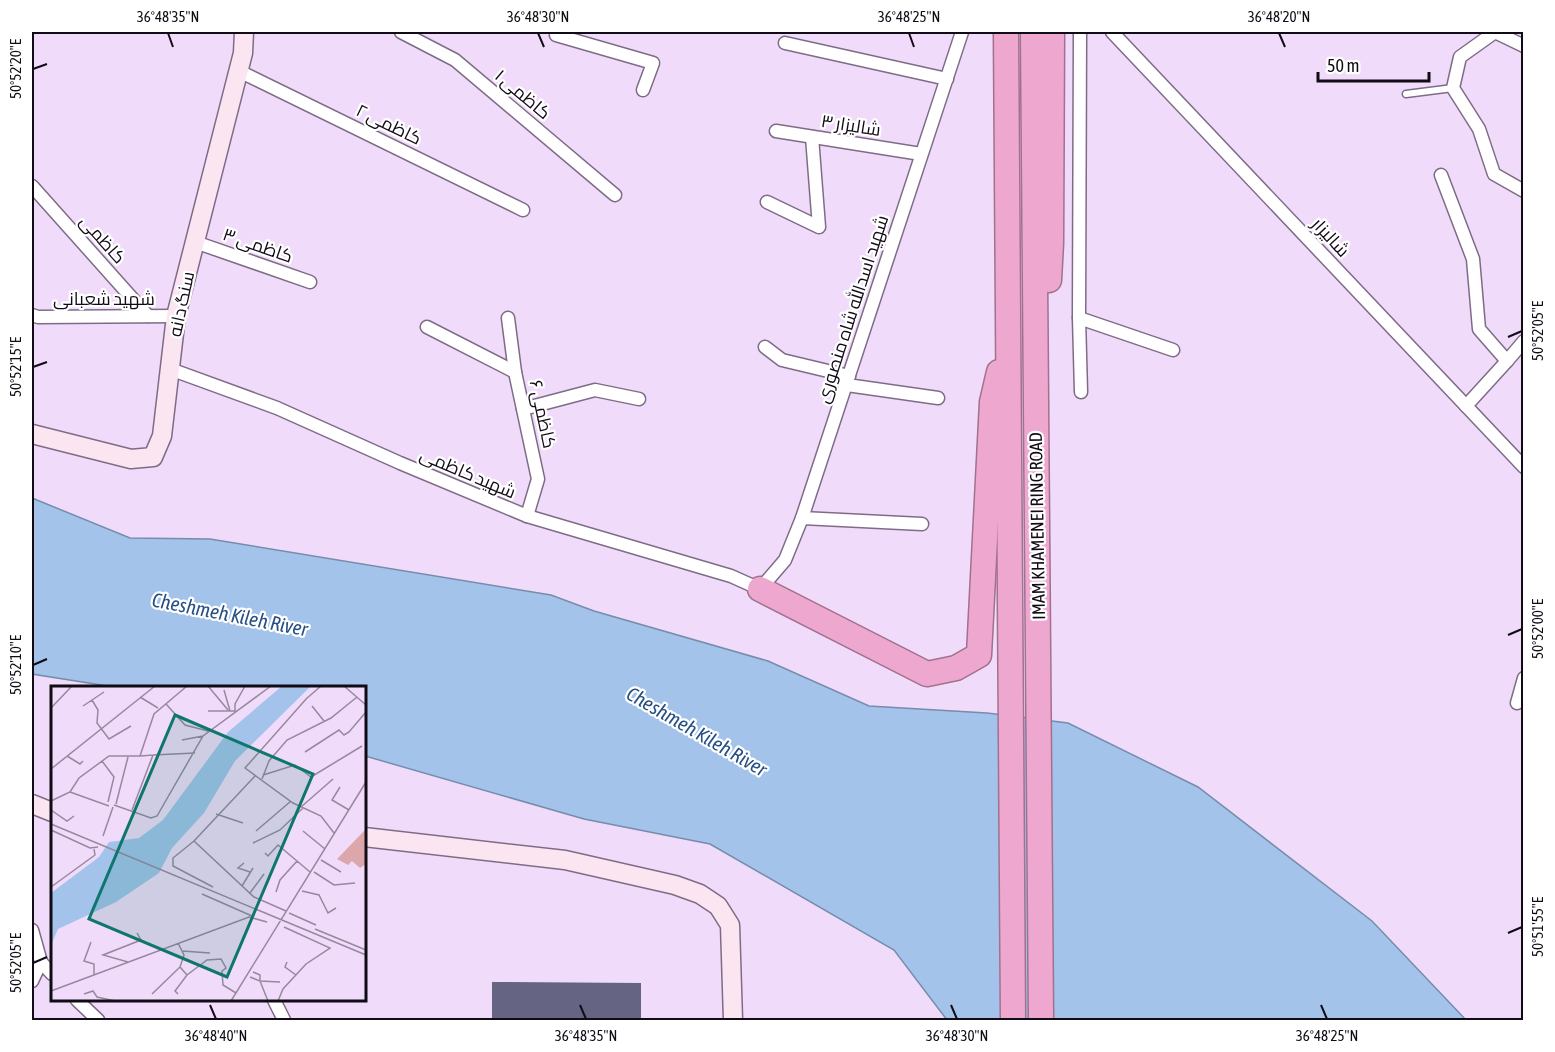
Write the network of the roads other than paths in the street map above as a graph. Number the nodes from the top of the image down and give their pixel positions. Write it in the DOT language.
graph roads {
  1 [pos="244,32"];
  2 [pos="401,32"];
  3 [pos="557,32"];
  4 [pos="962,32"];
  5 [pos="1006,32"];
  6 [pos="1033,32"];
  7 [pos="1052,32"];
  8 [pos="1080,32"];
  9 [pos="1112,32"];
  10 [pos="785,43"];
  11 [pos="1524,46"];
  12 [pos="239,70"];
  13 [pos="946,79"];
  14 [pos="1453,88"];
  15 [pos="643,90"];
  16 [pos="1406,94"];
  17 [pos="776,131"];
  18 [pos="812,137"];
  19 [pos="921,154"];
  20 [pos="1441,175"];
  21 [pos="32,186"];
  22 [pos="1524,191"];
  23 [pos="615,195"];
  24 [pos="767,202"];
  25 [pos="523,210"];
  26 [pos="195,242"];
  27 [pos="310,282"];
  28 [pos="32,315"];
  29 [pos="148,316"];
  30 [pos="176,316"];
  31 [pos="508,318"];
  32 [pos="1079,318"];
  33 [pos="427,327"];
  34 [pos="1008,338"];
  35 [pos="1524,340"];
  36 [pos="765,347"];
  37 [pos="1173,350"];
  38 [pos="1508,361"];
  39 [pos="170,369"];
  40 [pos="515,372"];
  41 [pos="848,380"];
  42 [pos="1082,392"];
  43 [pos="938,398"];
  44 [pos="639,399"];
  45 [pos="1466,406"];
  46 [pos="523,409"];
  47 [pos="32,434"];
  48 [pos="1524,467"];
  49 [pos="1036,471"];
  50 [pos="526,516"];
  51 [pos="802,519"];
  52 [pos="922,524"];
  53 [pos="760,589"];
  54 [pos="1524,678"];
  55 [pos="1517,703"];
  56 [pos="32,804"];
  57 [pos="51,812"];
  58 [pos="366,837"];
  59 [pos="32,930"];
  60 [pos="41,962"];
  61 [pos="51,973"];
  62 [pos="32,981"];
  63 [pos="79,1001"];
  64 [pos="275,1001"];
  65 [pos="734,1018"];
  66 [pos="98,1020"];
  67 [pos="284,1020"];
  68 [pos="1013,1020"];
  69 [pos="1041,1020"];
  1 -- 12 [label="street, سنگ دانه"];
  2 -- 23 [label="street, کاظمی ۱"];
  3 -- 15 [label="street"];
  4 -- 13 [label="street, شهید اسدالله شاه منصوری"];
  5 -- 34 [label="highway, IMAM KHAMENEI RING ROAD"];
  6 -- 49 [label="highway, IMAM KHAMENEI RING ROAD"];
  7 -- 49 [label="highway"];
  8 -- 32 [label="street"];
  9 -- 45 [label="street, شالیزار"];
  10 -- 13 [label="street"];
  11 -- 14 [label="street"];
  12 -- 25 [label="street, کاظمی ۲"];
  12 -- 26 [label="street, سنگ دانه"];
  13 -- 19 [label="street, شهید اسدالله شاه منصوری"];
  14 -- 16 [label="lane"];
  14 -- 22 [label="street"];
  17 -- 18 [label="street, شالیزار ۳"];
  18 -- 19 [label="street, شالیزار ۳"];
  18 -- 24 [label="street"];
  19 -- 41 [label="street, شهید اسدالله شاه منصوری"];
  20 -- 38 [label="street"];
  21 -- 29 [label="street, کاظمی"];
  26 -- 27 [label="street, کاظمی ۳"];
  26 -- 30 [label="street, سنگ دانه"];
  28 -- 29 [label="street, شهید شعبانی"];
  29 -- 30 [label="street, شهید شعبانی"];
  30 -- 39 [label="street, سنگ دانه"];
  31 -- 40 [label="street, کاظمی ۶"];
  32 -- 37 [label="street"];
  32 -- 42 [label="street"];
  33 -- 40 [label="street"];
  34 -- 53 [label="highway"];
  34 -- 68 [label="highway, IMAM KHAMENEI RING ROAD"];
  35 -- 38 [label="street"];
  36 -- 41 [label="street"];
  38 -- 45 [label="street"];
  39 -- 47 [label="street, سنگ دانه"];
  39 -- 50 [label="street, شهید کاظمی"];
  40 -- 46 [label="street, کاظمی ۶"];
  41 -- 43 [label="street"];
  41 -- 51 [label="street, شهید اسدالله شاه منصوری"];
  44 -- 46 [label="street"];
  45 -- 48 [label="street, شالیزار"];
  46 -- 50 [label="street, کاظمی ۶"];
  49 -- 69 [label="highway, IMAM KHAMENEI RING ROAD"];
  50 -- 53 [label="street, شهید کاظمی"];
  51 -- 52 [label="street"];
  51 -- 53 [label="street, شهید اسدالله شاه منصوری"];
  54 -- 55 [label="street"];
  56 -- 57 [label="street"];
  58 -- 65 [label="street"];
  59 -- 60 [label="street"];
  60 -- 61 [label="street"];
  60 -- 62 [label="street"];
  63 -- 66 [label="street"];
  64 -- 67 [label="street"];
}
